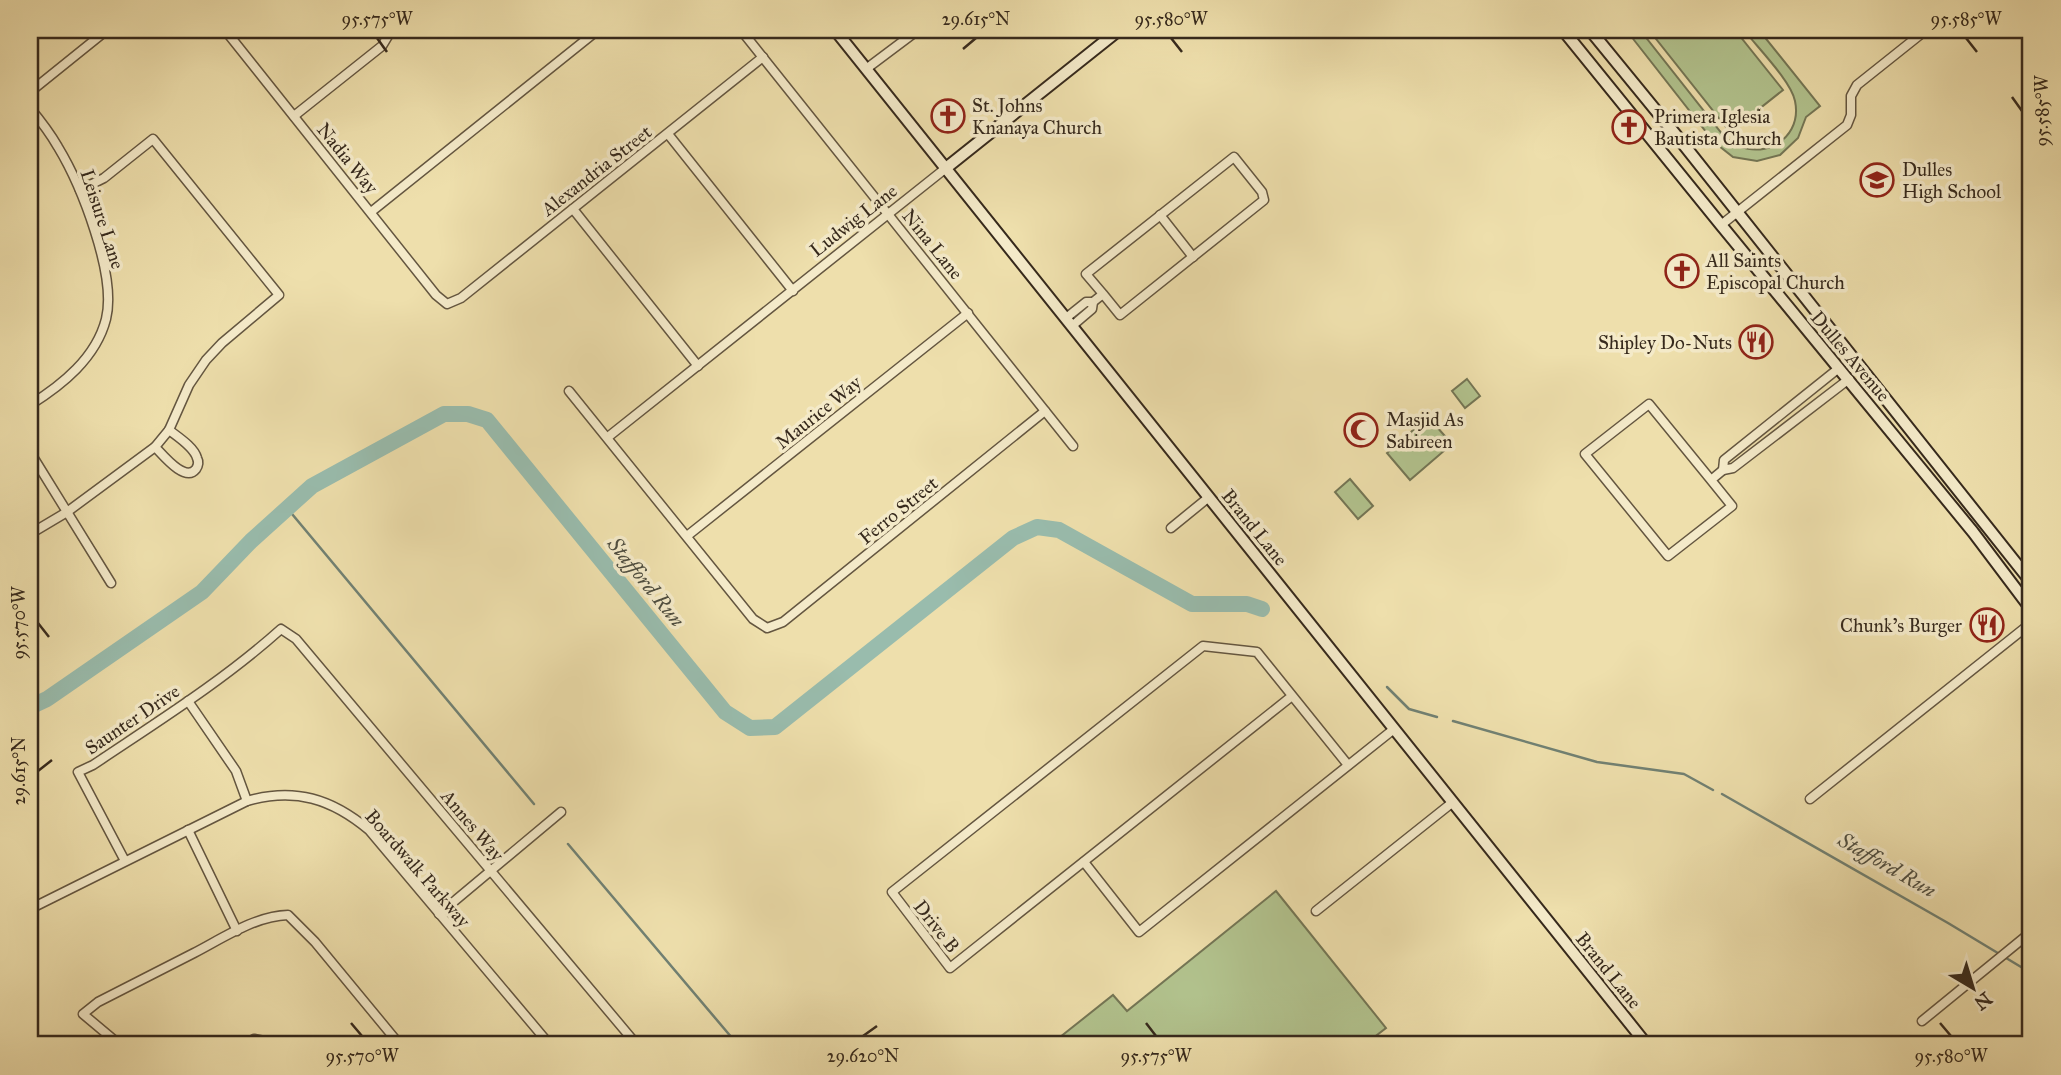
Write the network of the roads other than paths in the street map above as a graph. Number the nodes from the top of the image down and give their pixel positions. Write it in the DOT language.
graph roads {
  1 [pos="107,30"];
  2 [pos="225,30"];
  3 [pos="598,30"];
  4 [pos="741,30"];
  5 [pos="835,30"];
  6 [pos="918,30"];
  7 [pos="1119,30"];
  8 [pos="1563,30"];
  9 [pos="1590,30"];
  10 [pos="1926,30"];
  11 [pos="386,33"];
  12 [pos="763,57"];
  13 [pos="866,69"];
  14 [pos="30,92"];
  15 [pos="30,108"];
  16 [pos="294,116"];
  17 [pos="668,134"];
  18 [pos="946,168"];
  19 [pos="80,190"];
  20 [pos="573,209"];
  21 [pos="371,212"];
  22 [pos="1737,212"];
  23 [pos="889,214"];
  24 [pos="1160,215"];
  25 [pos="1721,225"];
  26 [pos="1193,257"];
  27 [pos="793,290"];
  28 [pos="1103,294"];
  29 [pos="447,304"];
  30 [pos="968,313"];
  31 [pos="1069,322"];
  32 [pos="698,366"];
  33 [pos="1839,368"];
  34 [pos="1849,379"];
  35 [pos="569,391"];
  36 [pos="30,405"];
  37 [pos="1045,411"];
  38 [pos="169,430"];
  39 [pos="608,438"];
  40 [pos="1073,446"];
  41 [pos="155,447"];
  42 [pos="30,452"];
  43 [pos="1723,470"];
  44 [pos="1711,480"];
  45 [pos="1209,498"];
  46 [pos="66,512"];
  47 [pos="1171,528"];
  48 [pos="30,534"];
  49 [pos="687,536"];
  50 [pos="2031,582"];
  51 [pos="111,583"];
  52 [pos="2031,609"];
  53 [pos="2031,623"];
  54 [pos="281,629"];
  55 [pos="1292,696"];
  56 [pos="187,701"];
  57 [pos="1394,729"];
  58 [pos="1348,765"];
  59 [pos="1810,799"];
  60 [pos="247,801"];
  61 [pos="1452,802"];
  62 [pos="561,813"];
  63 [pos="188,830"];
  64 [pos="125,861"];
  65 [pos="1084,862"];
  66 [pos="492,871"];
  67 [pos="31,908"];
  68 [pos="1316,911"];
  69 [pos="439,914"];
  70 [pos="237,931"];
  71 [pos="2031,932"];
  72 [pos="1922,1021"];
  73 [pos="120,1045"];
  74 [pos="246,1045"];
  75 [pos="266,1045"];
  76 [pos="400,1045"];
  77 [pos="549,1045"];
  78 [pos="637,1045"];
  79 [pos="1647,1045"];
  1 -- 14 [label="street"];
  2 -- 16 [label="street, Nadia Way"];
  3 -- 21 [label="street"];
  4 -- 12 [label="street, Nina Lane"];
  5 -- 13 [label="street, Brand Lane"];
  6 -- 13 [label="street"];
  7 -- 18 [label="street, Ludwig Lane"];
  8 -- 25 [label="street, Dulles Avenue"];
  9 -- 22 [label="street, Dulles Avenue"];
  10 -- 22 [label="street"];
  11 -- 16 [label="street"];
  12 -- 17 [label="street, Alexandria Street"];
  12 -- 23 [label="street, Nina Lane"];
  13 -- 18 [label="street, Brand Lane"];
  15 -- 19 [label="street, Leisure Lane"];
  16 -- 21 [label="street, Nadia Way"];
  17 -- 20 [label="street, Alexandria Street"];
  17 -- 27 [label="street"];
  18 -- 23 [label="street, Ludwig Lane"];
  18 -- 31 [label="street, Brand Lane"];
  19 -- 36 [label="street, Leisure Lane"];
  19 -- 38 [label="street"];
  20 -- 29 [label="street, Alexandria Street"];
  20 -- 32 [label="street"];
  21 -- 29 [label="street, Nadia Way"];
  22 -- 25 [label="street"];
  22 -- 50 [label="street, Dulles Avenue"];
  23 -- 27 [label="street, Ludwig Lane"];
  23 -- 30 [label="street, Nina Lane"];
  24 -- 26 [label="street"];
  24 -- 26 [label="street"];
  24 -- 28 [label="street"];
  25 -- 33 [label="street, Dulles Avenue"];
  26 -- 28 [label="street"];
  27 -- 32 [label="street, Ludwig Lane"];
  28 -- 31 [label="street"];
  30 -- 37 [label="street, Nina Lane"];
  30 -- 49 [label="street, Maurice Way"];
  31 -- 45 [label="street, Brand Lane"];
  32 -- 39 [label="street, Ludwig Lane"];
  33 -- 34 [label="street, Dulles Avenue"];
  33 -- 43 [label="street"];
  34 -- 43 [label="street"];
  34 -- 52 [label="street, Dulles Avenue"];
  35 -- 39 [label="street"];
  37 -- 40 [label="street, Nina Lane"];
  37 -- 49 [label="street, Ferro Street"];
  38 -- 41 [label="street"];
  38 -- 41 [label="street"];
  39 -- 49 [label="street"];
  41 -- 46 [label="street"];
  42 -- 46 [label="street"];
  43 -- 44 [label="street"];
  44 -- 44 [label="street"];
  45 -- 47 [label="street"];
  45 -- 57 [label="street, Brand Lane"];
  46 -- 48 [label="street"];
  46 -- 51 [label="street"];
  53 -- 59 [label="street"];
  54 -- 56 [label="street, Saunter Drive"];
  54 -- 66 [label="street, Annes Way"];
  55 -- 58 [label="street"];
  55 -- 65 [label="street, Drive B"];
  55 -- 65 [label="street, Drive B"];
  56 -- 60 [label="street"];
  56 -- 64 [label="street, Saunter Drive"];
  57 -- 58 [label="street"];
  57 -- 61 [label="street, Brand Lane"];
  58 -- 65 [label="street"];
  60 -- 63 [label="street, Boardwalk Parkway"];
  60 -- 69 [label="street, Boardwalk Parkway"];
  61 -- 68 [label="street"];
  61 -- 79 [label="street, Brand Lane"];
  62 -- 66 [label="street"];
  63 -- 64 [label="street, Boardwalk Parkway"];
  63 -- 70 [label="street"];
  64 -- 67 [label="street, Boardwalk Parkway"];
  66 -- 69 [label="street"];
  66 -- 78 [label="street, Annes Way"];
  69 -- 77 [label="street, Boardwalk Parkway"];
  70 -- 73 [label="street"];
  70 -- 76 [label="street"];
  71 -- 72 [label="street"];
  74 -- 75 [label="street"];
}
